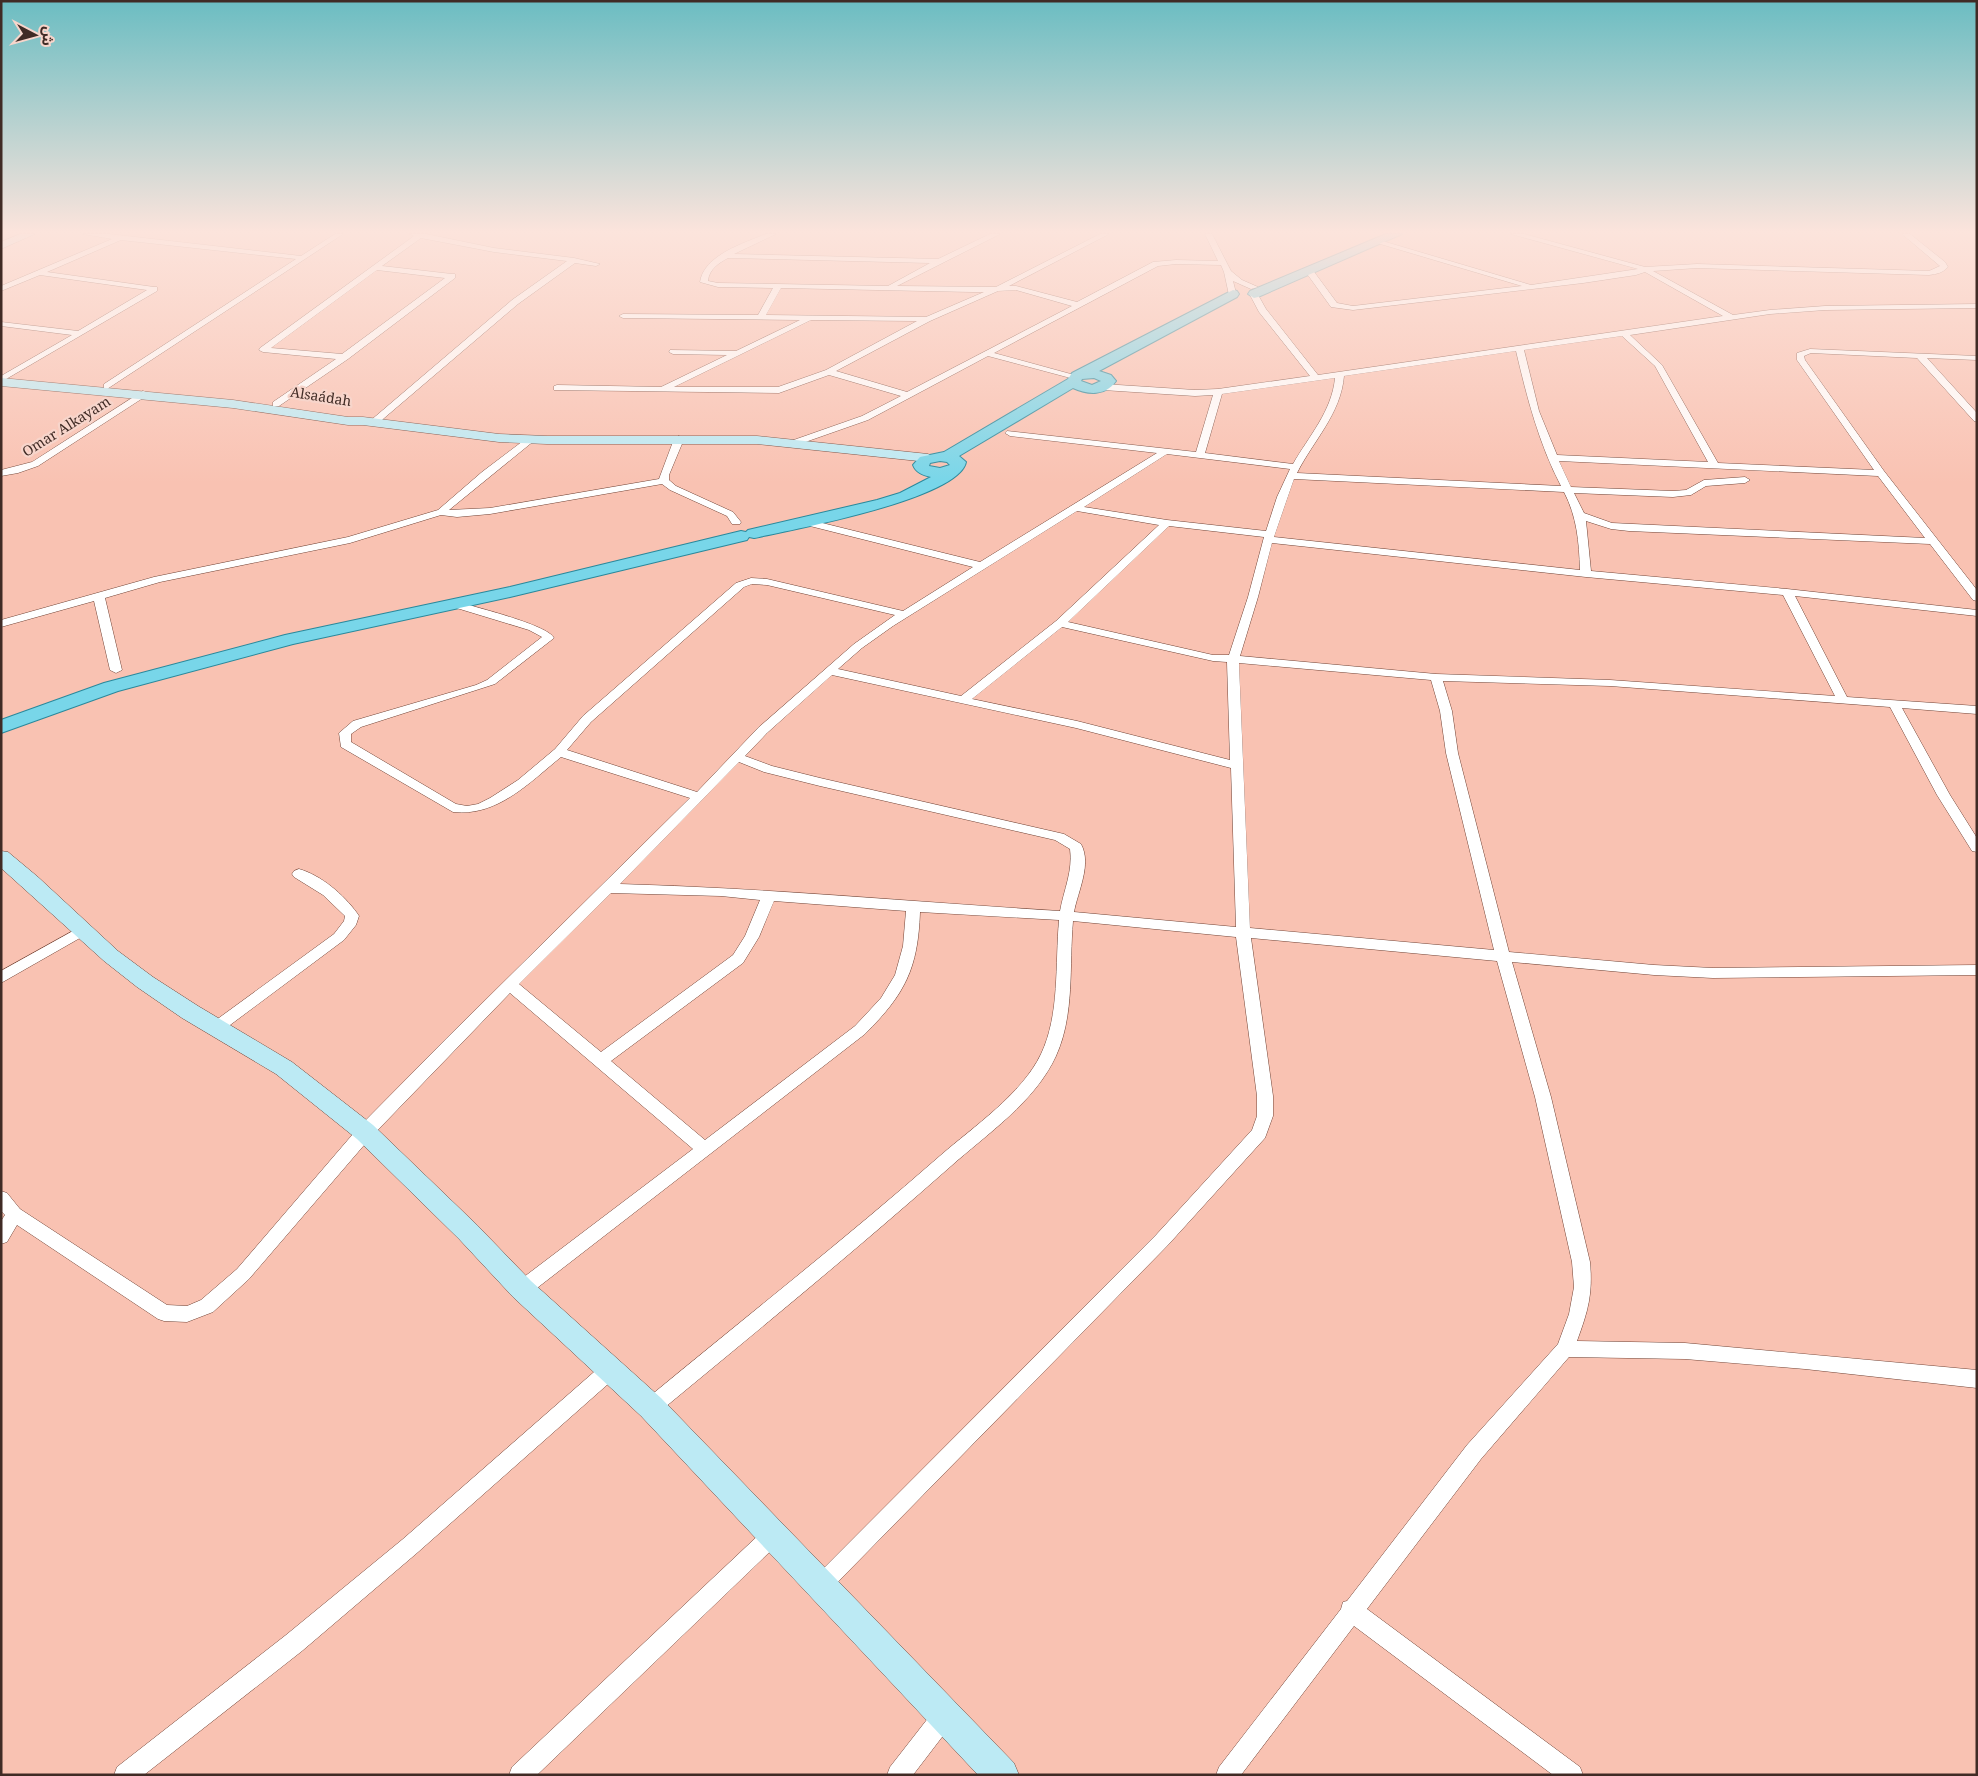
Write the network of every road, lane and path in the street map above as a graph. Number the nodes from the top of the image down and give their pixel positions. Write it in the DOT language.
graph roads {
  1 [pos="106,317"];
  2 [pos="212,317"];
  3 [pos="309,317"];
  4 [pos="398,317"];
  5 [pos="497,317"];
  6 [pos="745,317"];
  7 [pos="761,317"];
  8 [pos="932,317"];
  9 [pos="1056,317"];
  10 [pos="1201,317"];
  11 [pos="1206,317"];
  12 [pos="1267,317"];
  13 [pos="1740,317"];
  14 [pos="810,318"];
  15 [pos="1732,318"];
  16 [pos="927,319"];
  17 [pos="1,324"];
  18 [pos="79,333"];
  19 [pos="1623,333"];
  20 [pos="1519,348"];
  21 [pos="673,352"];
  22 [pos="736,353"];
  23 [pos="988,354"];
  24 [pos="1920,356"];
  25 [pos="345,357"];
  26 [pos="1977,358"];
  27 [pos="829,372"];
  28 [pos="1340,374"];
  29 [pos="1316,378"];
  30 [pos="3,379"];
  31 [pos="1078,380"];
  32 [pos="1106,382"];
  33 [pos="107,386"];
  34 [pos="557,388"];
  35 [pos="660,390"];
  36 [pos="1218,392"];
  37 [pos="142,394"];
  38 [pos="908,395"];
  39 [pos="276,404"];
  40 [pos="1977,419"];
  41 [pos="368,422"];
  42 [pos="1010,433"];
  43 [pos="679,439"];
  44 [pos="530,440"];
  45 [pos="791,444"];
  46 [pos="1165,452"];
  47 [pos="1200,456"];
  48 [pos="1553,458"];
  49 [pos="925,464"];
  50 [pos="953,464"];
  51 [pos="1714,464"];
  52 [pos="1294,471"];
  53 [pos="1,473"];
  54 [pos="1881,473"];
  55 [pos="1745,480"];
  56 [pos="664,481"];
  57 [pos="1567,489"];
  58 [pos="1075,508"];
  59 [pos="441,512"];
  60 [pos="1579,515"];
  61 [pos="806,522"];
  62 [pos="1167,523"];
  63 [pos="742,527"];
  64 [pos="1268,536"];
  65 [pos="1933,542"];
  66 [pos="982,566"];
  67 [pos="1586,574"];
  68 [pos="1787,592"];
  69 [pos="99,597"];
  70 [pos="1977,598"];
  71 [pos="454,604"];
  72 [pos="1977,613"];
  73 [pos="904,614"];
  74 [pos="1060,623"];
  75 [pos="1,624"];
  76 [pos="1234,659"];
  77 [pos="116,670"];
  78 [pos="830,671"];
  79 [pos="1436,677"];
  80 [pos="964,700"];
  81 [pos="1843,700"];
  82 [pos="1894,704"];
  83 [pos="1977,710"];
  84 [pos="1,715"];
  85 [pos="1,727"];
  86 [pos="559,752"];
  87 [pos="736,757"];
  88 [pos="1238,766"];
  89 [pos="699,797"];
  90 [pos="1977,848"];
  91 [pos="1,857"];
  92 [pos="299,874"];
  93 [pos="607,888"];
  94 [pos="769,896"];
  95 [pos="913,907"];
  96 [pos="1066,916"];
  97 [pos="82,930"];
  98 [pos="1243,932"];
  99 [pos="1503,956"];
  100 [pos="1977,970"];
  101 [pos="1,978"];
  102 [pos="510,985"];
  103 [pos="216,1028"];
  104 [pos="600,1061"];
  105 [pos="365,1132"];
  106 [pos="704,1149"];
  107 [pos="1,1198"];
  108 [pos="14,1214"];
  109 [pos="1,1237"];
  110 [pos="522,1289"];
  111 [pos="1565,1349"];
  112 [pos="609,1371"];
  113 [pos="1977,1379"];
  114 [pos="651,1407"];
  115 [pos="772,1536"];
  116 [pos="821,1585"];
  117 [pos="1351,1610"];
  118 [pos="944,1716"];
  119 [pos="125,1775"];
  120 [pos="520,1775"];
  121 [pos="898,1775"];
  122 [pos="1002,1775"];
  123 [pos="1227,1775"];
  124 [pos="1572,1775"];
  1 -- 18 [label="street"];
  2 -- 33 [label="street"];
  3 -- 25 [label="street"];
  4 -- 25 [label="street"];
  5 -- 41 [label="street"];
  6 -- 7 [label="street"];
  7 -- 14 [label="street"];
  8 -- 16 [label="street"];
  9 -- 23 [label="street"];
  10 -- 31 [label="main road"];
  11 -- 32 [label="main road"];
  12 -- 29 [label="street"];
  13 -- 15 [label="street"];
  14 -- 16 [label="street"];
  14 -- 22 [label="street"];
  15 -- 19 [label="street"];
  16 -- 27 [label="street"];
  17 -- 18 [label="street"];
  18 -- 30 [label="street"];
  19 -- 20 [label="street"];
  19 -- 51 [label="street"];
  20 -- 28 [label="street"];
  20 -- 48 [label="street"];
  21 -- 22 [label="street"];
  22 -- 35 [label="street"];
  23 -- 31 [label="street"];
  23 -- 38 [label="street"];
  24 -- 26 [label="street"];
  24 -- 40 [label="street"];
  24 -- 54 [label="street"];
  25 -- 39 [label="street"];
  27 -- 35 [label="street"];
  27 -- 38 [label="street"];
  28 -- 29 [label="street"];
  28 -- 52 [label="street"];
  29 -- 36 [label="street"];
  30 -- 33 [label="street, Alsaádah"];
  30 -- 37 [label="street, Alsaádah"];
  31 -- 32 [label="main road"];
  31 -- 42 [label="main road"];
  31 -- 50 [label="main road"];
  32 -- 36 [label="street"];
  33 -- 39 [label="street, Alsaádah"];
  34 -- 35 [label="street"];
  36 -- 47 [label="street"];
  37 -- 41 [label="street, Alsaádah"];
  37 -- 53 [label="street, Omar Alkayam"];
  38 -- 45 [label="street"];
  39 -- 41 [label="street, Alsaádah"];
  41 -- 44 [label="street"];
  42 -- 46 [label="street"];
  42 -- 50 [label="main road"];
  43 -- 44 [label="street"];
  43 -- 45 [label="street"];
  43 -- 56 [label="street"];
  44 -- 59 [label="street"];
  45 -- 49 [label="street"];
  46 -- 47 [label="street"];
  46 -- 58 [label="street"];
  47 -- 52 [label="street"];
  48 -- 51 [label="street"];
  48 -- 57 [label="street"];
  49 -- 50 [label="main road"];
  49 -- 63 [label="main road"];
  50 -- 61 [label="main road"];
  51 -- 54 [label="street"];
  52 -- 57 [label="street"];
  52 -- 64 [label="street"];
  54 -- 65 [label="street"];
  55 -- 57 [label="street"];
  56 -- 59 [label="street"];
  56 -- 63 [label="street"];
  57 -- 60 [label="street"];
  58 -- 62 [label="street"];
  58 -- 66 [label="street"];
  59 -- 69 [label="street"];
  60 -- 65 [label="street"];
  60 -- 67 [label="street"];
  61 -- 63 [label="main road"];
  61 -- 66 [label="street"];
  62 -- 64 [label="street"];
  62 -- 74 [label="street"];
  63 -- 71 [label="main road"];
  63 -- 77 [label="main road"];
  64 -- 67 [label="street"];
  64 -- 76 [label="street"];
  65 -- 70 [label="street"];
  66 -- 73 [label="street"];
  67 -- 68 [label="street"];
  68 -- 72 [label="street"];
  68 -- 81 [label="street"];
  69 -- 75 [label="street"];
  69 -- 77 [label="street"];
  71 -- 85 [label="main road"];
  71 -- 86 [label="street"];
  73 -- 78 [label="street"];
  73 -- 86 [label="street"];
  74 -- 76 [label="street"];
  74 -- 80 [label="street"];
  76 -- 79 [label="street"];
  76 -- 88 [label="street"];
  77 -- 84 [label="main road"];
  78 -- 80 [label="street"];
  78 -- 87 [label="street"];
  79 -- 81 [label="street"];
  79 -- 99 [label="street"];
  80 -- 88 [label="street"];
  81 -- 82 [label="street"];
  82 -- 83 [label="street"];
  82 -- 90 [label="street"];
  86 -- 89 [label="street"];
  87 -- 89 [label="street"];
  87 -- 96 [label="street"];
  88 -- 98 [label="street"];
  89 -- 93 [label="street"];
  91 -- 97 [label="street"];
  92 -- 103 [label="street"];
  93 -- 94 [label="street"];
  93 -- 102 [label="street"];
  94 -- 95 [label="street"];
  94 -- 104 [label="street"];
  95 -- 96 [label="street"];
  95 -- 106 [label="street"];
  96 -- 98 [label="street"];
  96 -- 114 [label="street"];
  97 -- 101 [label="street"];
  97 -- 103 [label="street"];
  98 -- 99 [label="street"];
  98 -- 116 [label="street"];
  99 -- 100 [label="street"];
  99 -- 111 [label="street"];
  102 -- 104 [label="street"];
  102 -- 105 [label="street"];
  103 -- 105 [label="street"];
  104 -- 106 [label="street"];
  105 -- 108 [label="street"];
  105 -- 110 [label="street"];
  106 -- 110 [label="street"];
  107 -- 108 [label="street"];
  108 -- 109 [label="street"];
  110 -- 112 [label="street"];
  111 -- 113 [label="street"];
  111 -- 117 [label="street"];
  112 -- 114 [label="street"];
  112 -- 119 [label="street"];
  114 -- 115 [label="street"];
  115 -- 116 [label="street"];
  115 -- 120 [label="street"];
  116 -- 118 [label="street"];
  117 -- 123 [label="street"];
  117 -- 124 [label="street"];
  118 -- 121 [label="street"];
  118 -- 122 [label="street"];
}
